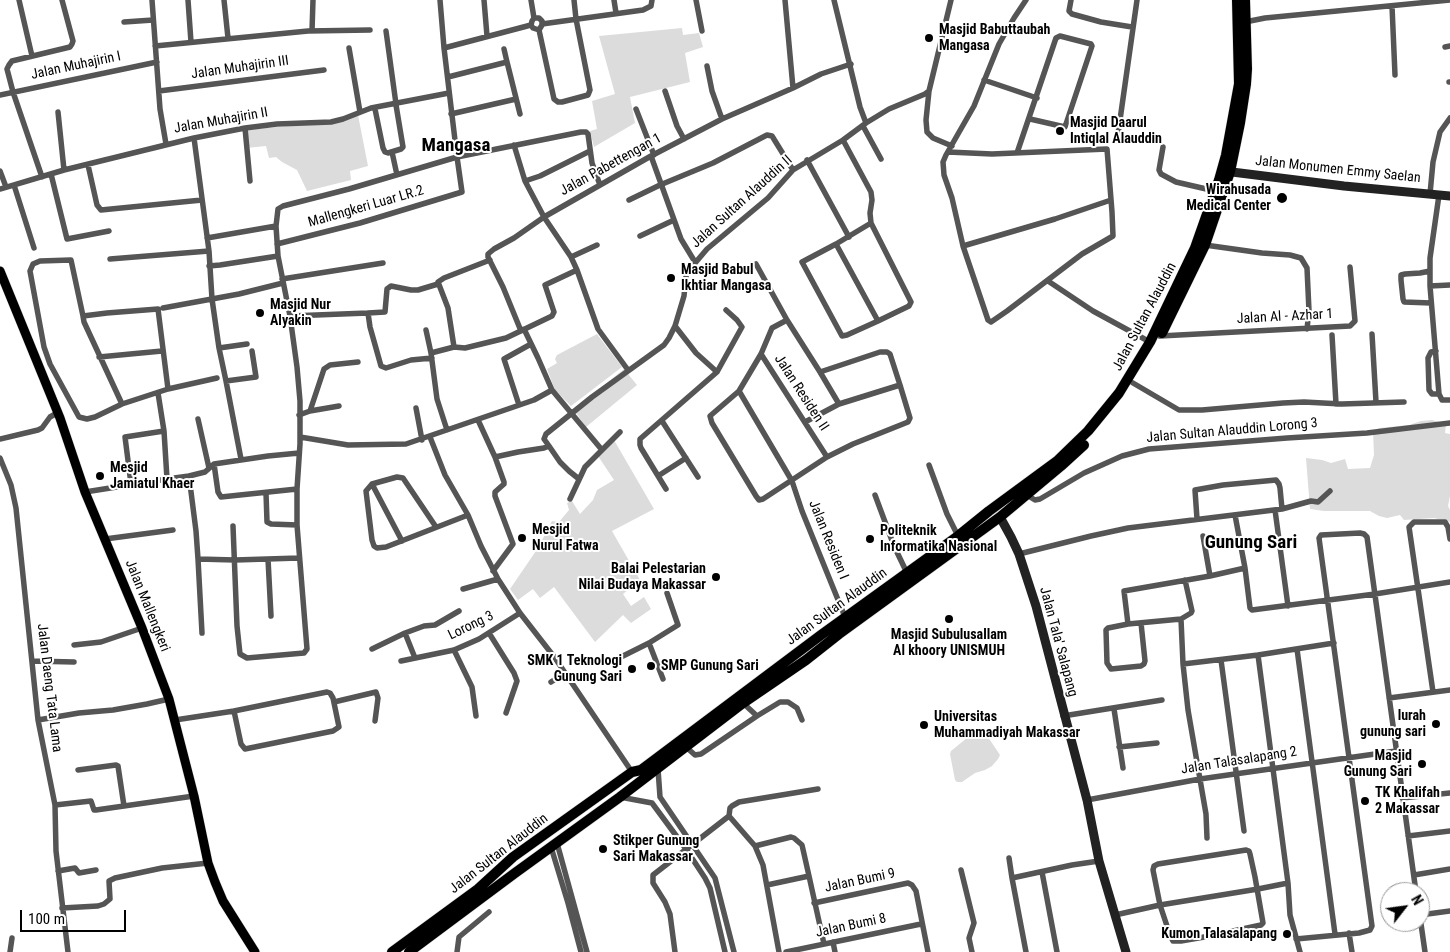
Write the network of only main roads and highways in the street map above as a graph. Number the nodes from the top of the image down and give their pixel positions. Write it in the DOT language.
graph roads {
  1 [pos="1237,0"];
  2 [pos="1245,0"];
  3 [pos="1226,171"];
  4 [pos="1450,196"];
  5 [pos="0,272"];
  6 [pos="1059,463"];
  7 [pos="1000,517"];
  8 [pos="803,656"];
  9 [pos="481,893"];
  10 [pos="255,952"];
  11 [pos="392,952"];
  12 [pos="409,952"];
  13 [pos="1126,952"];
  1 -- 3 [label="highway, Jalan Sultan Alauddin"];
  2 -- 3 [label="highway, Jalan Sultan Alauddin"];
  3 -- 4 [label="main road, Jalan Monumen Emmy Saelan"];
  3 -- 6 [label="highway, Jalan Sultan Alauddin"];
  3 -- 6 [label="highway, Jalan Sultan Alauddin"];
  5 -- 10 [label="main road, Jalan Mallengkeri"];
  6 -- 7 [label="highway, Jalan Sultan Alauddin"];
  6 -- 8 [label="highway, Jalan Sultan Alauddin"];
  7 -- 8 [label="highway, Jalan Sultan Alauddin"];
  7 -- 13 [label="main road, Jalan Tala' Salapang"];
  8 -- 9 [label="highway, Jalan Sultan Alauddin"];
  8 -- 9 [label="highway, Jalan Sultan Alauddin"];
  9 -- 11 [label="highway, Jalan Sultan Alauddin"];
  9 -- 12 [label="highway, Jalan Sultan Alauddin"];
}
